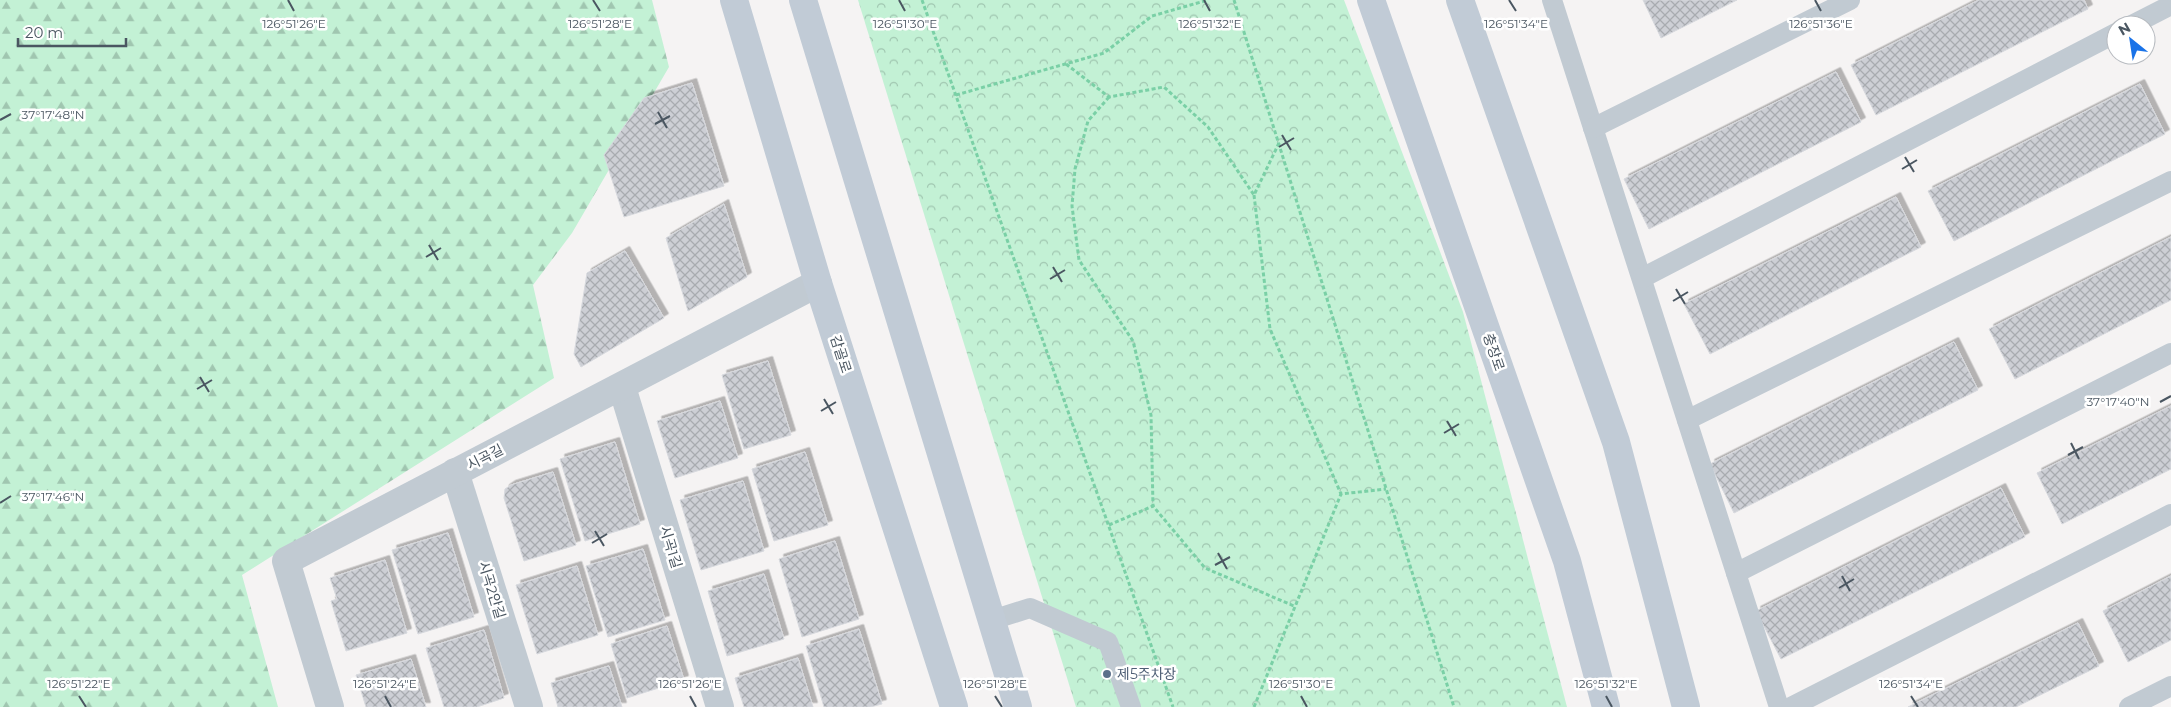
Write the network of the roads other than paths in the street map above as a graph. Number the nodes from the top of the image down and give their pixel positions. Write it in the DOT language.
graph roads {
  1 [pos="734,0"];
  2 [pos="803,0"];
  3 [pos="1371,0"];
  4 [pos="1460,0"];
  5 [pos="1552,0"];
  6 [pos="1850,0"];
  7 [pos="2171,5"];
  8 [pos="2152,15"];
  9 [pos="2106,38"];
  10 [pos="1593,128"];
  11 [pos="2171,181"];
  12 [pos="1642,278"];
  13 [pos="818,283"];
  14 [pos="2171,353"];
  15 [pos="622,387"];
  16 [pos="1687,420"];
  17 [pos="455,472"];
  18 [pos="2171,514"];
  19 [pos="1736,573"];
  20 [pos="992,620"];
  21 [pos="2171,686"];
  22 [pos="330,707"];
  23 [pos="529,707"];
  24 [pos="720,707"];
  25 [pos="954,707"];
  26 [pos="1018,707"];
  27 [pos="1131,707"];
  28 [pos="1606,707"];
  29 [pos="1686,707"];
  30 [pos="1779,707"];
  31 [pos="1791,707"];
  32 [pos="2130,707"];
  1 -- 13 [label="main road, 감골로"];
  2 -- 20 [label="main road"];
  3 -- 28 [label="main road, 충장로"];
  4 -- 29 [label="main road"];
  5 -- 10 [label="lane"];
  6 -- 10 [label="lane"];
  7 -- 8 [label="lane"];
  9 -- 12 [label="lane"];
  10 -- 12 [label="lane"];
  11 -- 16 [label="lane"];
  12 -- 16 [label="lane"];
  13 -- 15 [label="street, 시곡길"];
  13 -- 25 [label="main road, 감골로"];
  14 -- 19 [label="lane"];
  15 -- 17 [label="street, 시곡길"];
  15 -- 24 [label="street, 시곡1길"];
  16 -- 19 [label="lane"];
  17 -- 22 [label="street, 시곡길"];
  17 -- 23 [label="street, 시곡2안길"];
  18 -- 31 [label="lane"];
  19 -- 30 [label="lane"];
  20 -- 26 [label="main road"];
  20 -- 27 [label="lane"];
  21 -- 32 [label="lane"];
}
